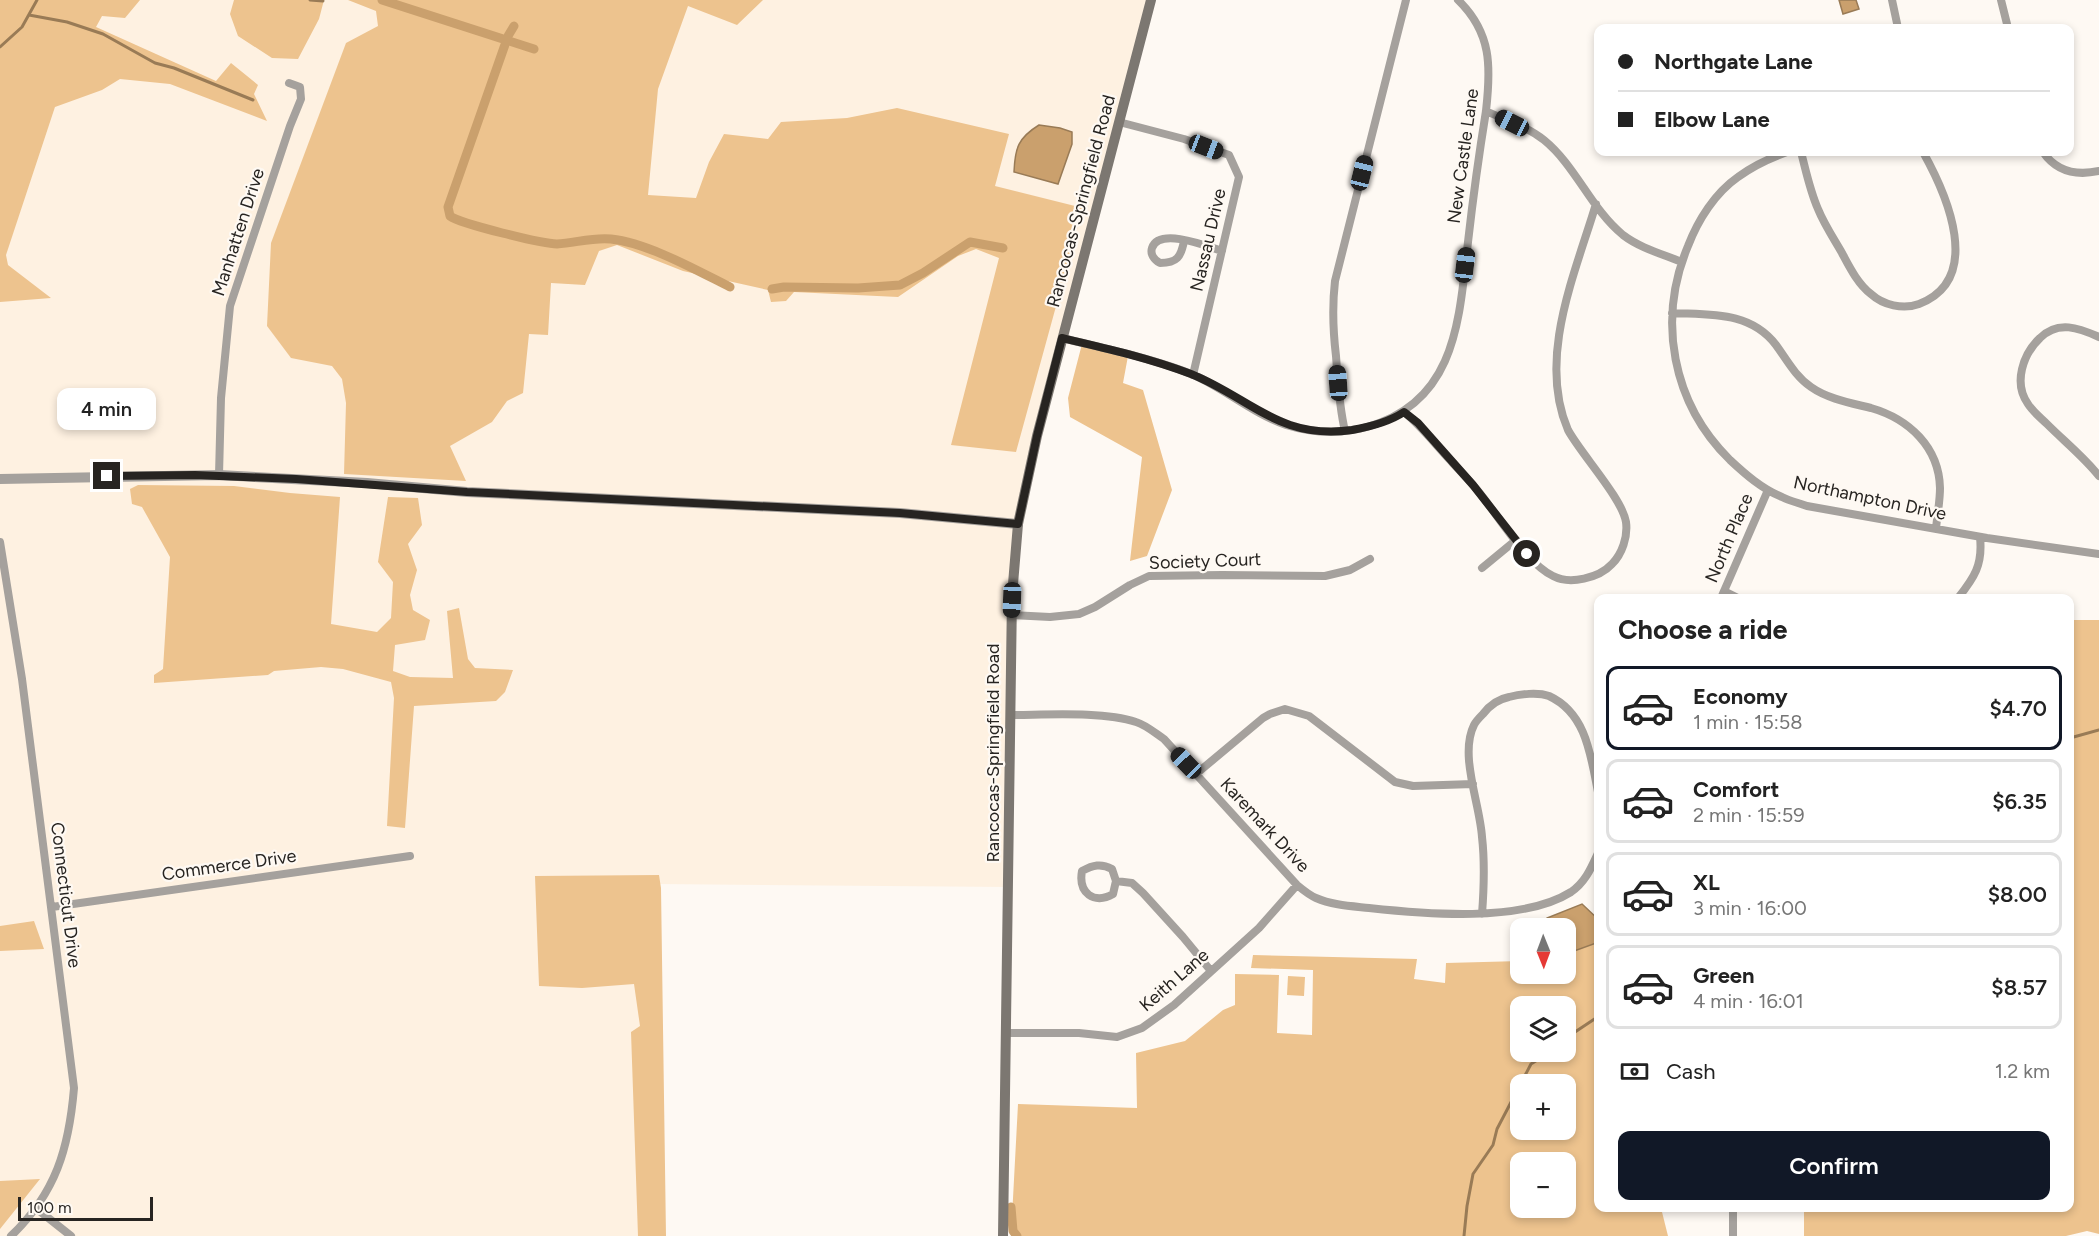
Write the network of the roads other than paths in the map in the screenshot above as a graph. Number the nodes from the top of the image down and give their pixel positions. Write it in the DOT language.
graph roads {
  1 [pos="1151,0"];
  2 [pos="1406,0"];
  3 [pos="1458,0"];
  4 [pos="1892,0"];
  5 [pos="2001,0"];
  6 [pos="1897,24"];
  7 [pos="2007,24"];
  8 [pos="288,83"];
  9 [pos="1486,111"];
  10 [pos="1119,122"];
  11 [pos="1779,156"];
  12 [pos="1802,156"];
  13 [pos="1925,156"];
  14 [pos="2046,156"];
  15 [pos="2099,171"];
  16 [pos="1596,204"];
  17 [pos="1184,241"];
  18 [pos="1222,251"];
  19 [pos="1682,262"];
  20 [pos="1672,313"];
  21 [pos="2099,337"];
  22 [pos="1062,338"];
  23 [pos="1193,375"];
  24 [pos="1404,412"];
  25 [pos="1345,431"];
  26 [pos="219,475"];
  27 [pos="2099,476"];
  28 [pos="0,479"];
  29 [pos="1768,490"];
  30 [pos="1018,524"];
  31 [pos="1936,529"];
  32 [pos="1980,537"];
  33 [pos="1516,540"];
  34 [pos="0,542"];
  35 [pos="2099,554"];
  36 [pos="1370,559"];
  37 [pos="1482,568"];
  38 [pos="1723,594"];
  39 [pos="1961,594"];
  40 [pos="1011,615"];
  41 [pos="1010,715"];
  42 [pos="1196,774"];
  43 [pos="1594,775"];
  44 [pos="1473,784"];
  45 [pos="410,856"];
  46 [pos="1594,862"];
  47 [pos="1116,881"];
  48 [pos="1297,885"];
  49 [pos="52,907"];
  50 [pos="1482,914"];
  51 [pos="1210,971"];
  52 [pos="1007,1033"];
  53 [pos="37,1209"];
  54 [pos="1733,1212"];
  55 [pos="11,1236"];
  56 [pos="71,1236"];
  57 [pos="1003,1236"];
  58 [pos="1733,1236"];
  1 -- 10 [label="main road, Rancocas-Springfield Road"];
  2 -- 25 [label="street"];
  3 -- 9 [label="street, New Castle Lane"];
  4 -- 6 [label="street"];
  5 -- 7 [label="street"];
  8 -- 26 [label="street, Manhatten Drive"];
  9 -- 16 [label="street"];
  9 -- 24 [label="street, New Castle Lane"];
  10 -- 18 [label="street, Nassau Drive"];
  10 -- 22 [label="main road, Rancocas-Springfield Road"];
  11 -- 19 [label="street, Northampton Drive"];
  12 -- 13 [label="street"];
  14 -- 15 [label="street"];
  16 -- 19 [label="street"];
  16 -- 33 [label="street"];
  17 -- 18 [label="street"];
  18 -- 23 [label="street, Nassau Drive"];
  19 -- 20 [label="street, Northampton Drive"];
  20 -- 29 [label="street, Northampton Drive"];
  20 -- 31 [label="street"];
  21 -- 27 [label="street"];
  22 -- 23 [label="street, New Castle Lane"];
  22 -- 30 [label="main road, Rancocas-Springfield Road"];
  23 -- 25 [label="street, New Castle Lane"];
  24 -- 25 [label="street, New Castle Lane"];
  24 -- 33 [label="street"];
  26 -- 28 [label="street"];
  26 -- 30 [label="street"];
  29 -- 31 [label="street, Northampton Drive"];
  29 -- 38 [label="street, North Place"];
  30 -- 40 [label="main road, Rancocas-Springfield Road"];
  31 -- 32 [label="street, Northampton Drive"];
  32 -- 35 [label="street, Northampton Drive"];
  32 -- 39 [label="street"];
  33 -- 37 [label="street"];
  34 -- 49 [label="street, Connecticut Drive"];
  36 -- 40 [label="street, Society Court"];
  40 -- 41 [label="main road, Rancocas-Springfield Road"];
  41 -- 42 [label="street, Karemark Drive"];
  41 -- 52 [label="main road, Rancocas-Springfield Road"];
  42 -- 44 [label="street"];
  42 -- 48 [label="street, Karemark Drive"];
  43 -- 44 [label="street"];
  44 -- 50 [label="street"];
  45 -- 49 [label="street, Commerce Drive"];
  46 -- 50 [label="street, Karemark Drive"];
  47 -- 47 [label="street"];
  47 -- 51 [label="street"];
  48 -- 50 [label="street, Karemark Drive"];
  48 -- 51 [label="street, Keith Lane"];
  49 -- 53 [label="street, Connecticut Drive"];
  51 -- 52 [label="street, Keith Lane"];
  52 -- 57 [label="main road, Rancocas-Springfield Road"];
  53 -- 55 [label="street, Connecticut Drive"];
  53 -- 56 [label="street"];
  54 -- 58 [label="street"];
}
